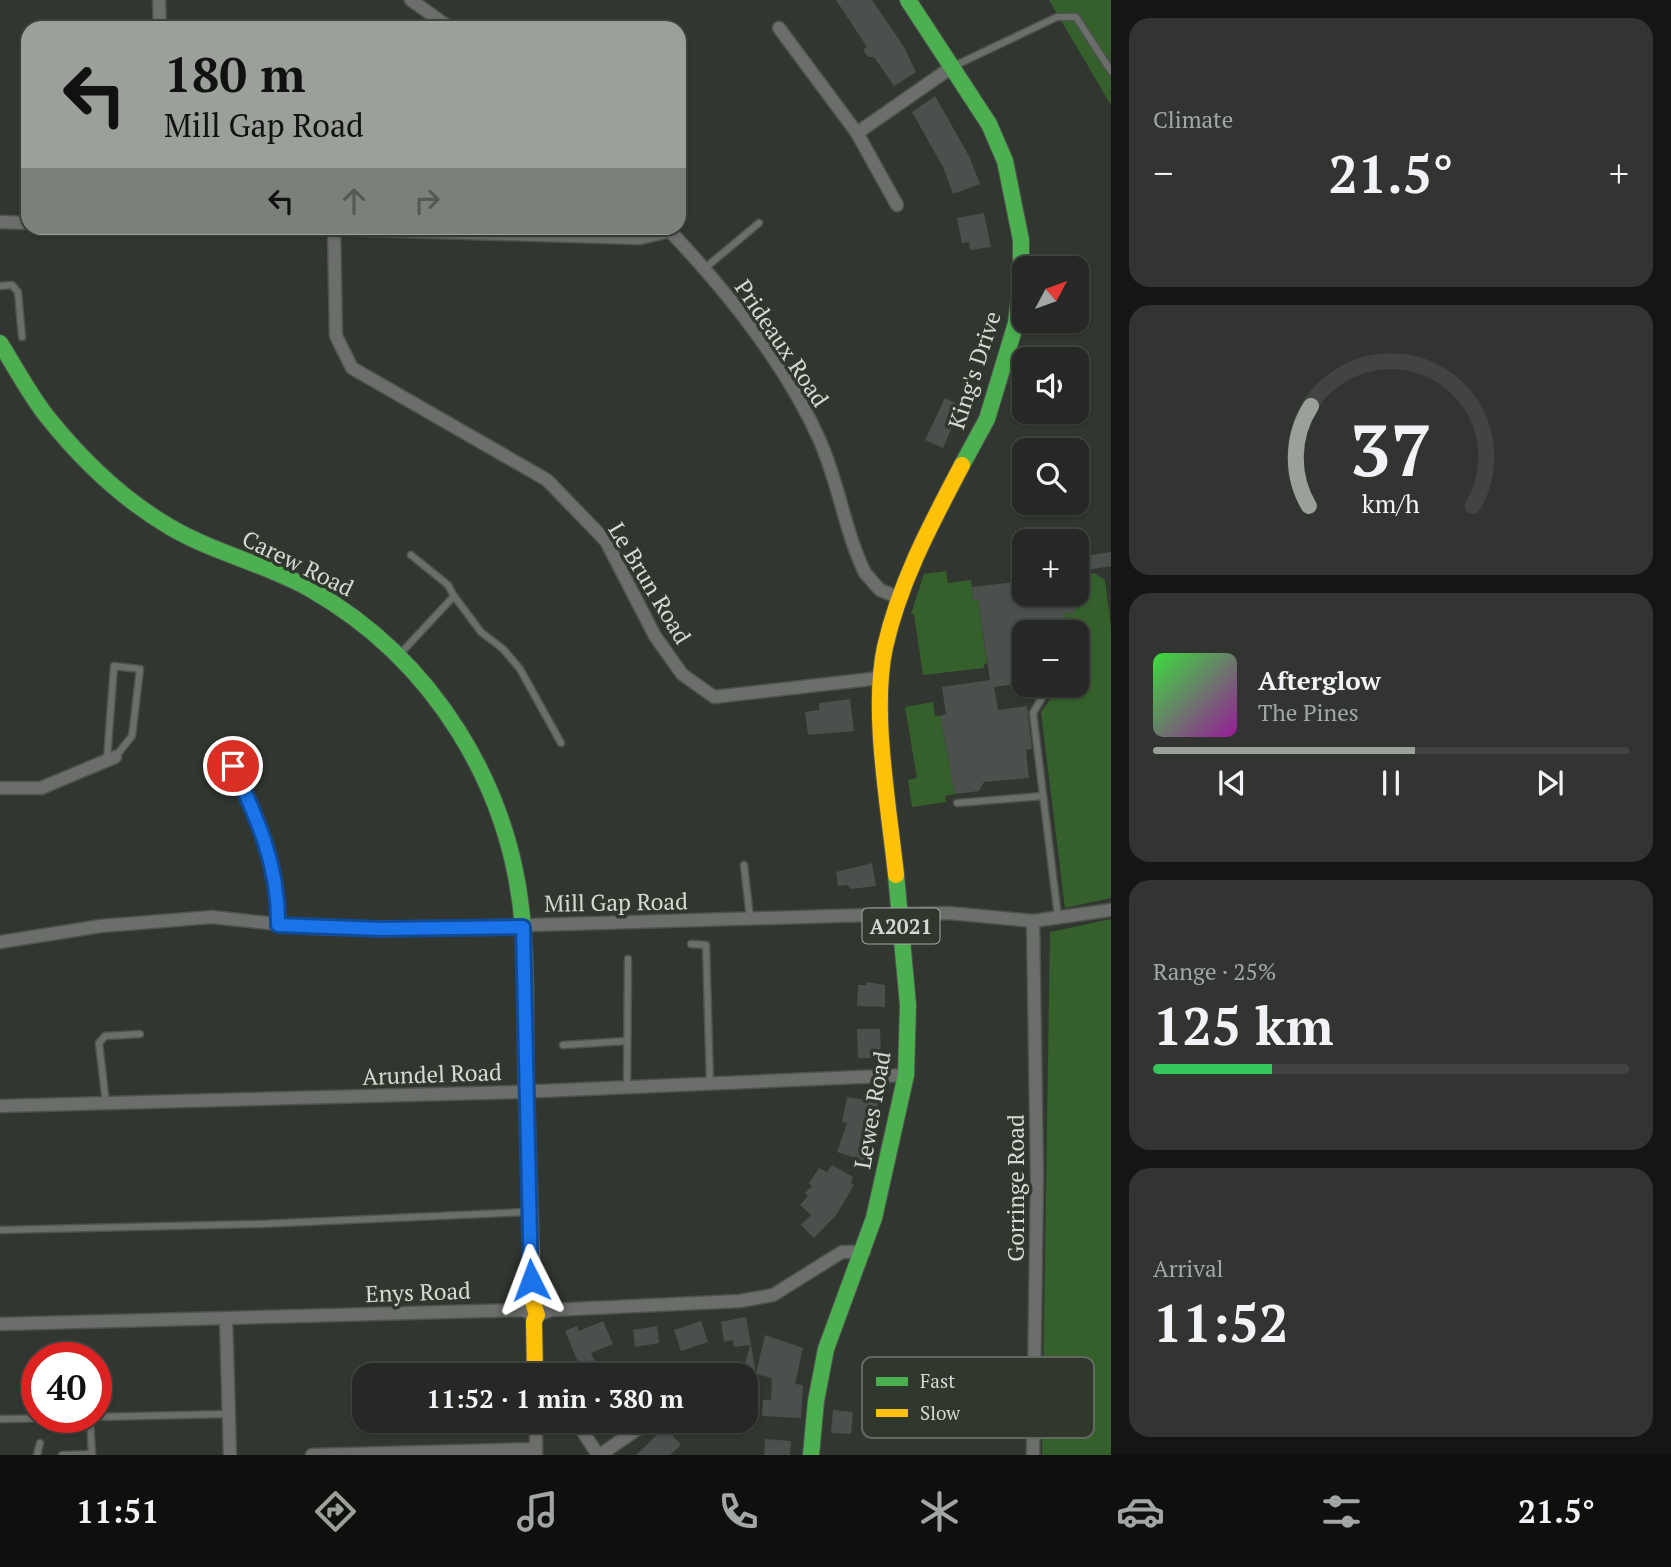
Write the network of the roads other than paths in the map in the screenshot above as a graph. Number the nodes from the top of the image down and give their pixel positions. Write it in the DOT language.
graph roads {
  1 [pos="159,0"];
  2 [pos="411,0"];
  3 [pos="908,0"];
  4 [pos="160,21"];
  5 [pos="440,21"];
  6 [pos="779,28"];
  7 [pos="952,67"];
  8 [pos="1111,72"];
  9 [pos="857,133"];
  10 [pos="897,205"];
  11 [pos="0,222"];
  12 [pos="21,223"];
  13 [pos="759,223"];
  14 [pos="334,235"];
  15 [pos="538,235"];
  16 [pos="650,235"];
  17 [pos="674,235"];
  18 [pos="704,270"];
  19 [pos="0,286"];
  20 [pos="22,337"];
  21 [pos="0,344"];
  22 [pos="411,555"];
  23 [pos="454,596"];
  24 [pos="900,598"];
  25 [pos="398,655"];
  26 [pos="880,678"];
  27 [pos="1042,697"];
  28 [pos="561,743"];
  29 [pos="111,759"];
  30 [pos="233,766"];
  31 [pos="0,788"];
  32 [pos="1043,796"];
  33 [pos="957,803"];
  34 [pos="744,865"];
  35 [pos="1111,910"];
  36 [pos="900,914"];
  37 [pos="1058,919"];
  38 [pos="749,920"];
  39 [pos="1033,921"];
  40 [pos="278,925"];
  41 [pos="523,927"];
  42 [pos="0,942"];
  43 [pos="691,944"];
  44 [pos="628,959"];
  45 [pos="140,1034"];
  46 [pos="627,1041"];
  47 [pos="563,1045"];
  48 [pos="906,1075"];
  49 [pos="709,1083"];
  50 [pos="627,1088"];
  51 [pos="527,1092"];
  52 [pos="106,1104"];
  53 [pos="0,1106"];
  54 [pos="528,1212"];
  55 [pos="0,1230"];
  56 [pos="864,1252"];
  57 [pos="537,1315"];
  58 [pos="226,1319"];
  59 [pos="0,1324"];
  60 [pos="1034,1357"];
  61 [pos="535,1363"];
  62 [pos="230,1414"];
  63 [pos="112,1417"];
  64 [pos="0,1419"];
  65 [pos="21,1419"];
  66 [pos="91,1433"];
  67 [pos="536,1433"];
  68 [pos="584,1433"];
  69 [pos="631,1433"];
  70 [pos="40,1443"];
  71 [pos="536,1452"];
  72 [pos="92,1454"];
  73 [pos="37,1455"];
  74 [pos="62,1455"];
  75 [pos="230,1455"];
  76 [pos="312,1455"];
  77 [pos="599,1455"];
  78 [pos="811,1455"];
  1 -- 4 [label="street"];
  2 -- 5 [label="street"];
  3 -- 7 [label="main road, King's Drive / A2021"];
  6 -- 9 [label="street"];
  7 -- 8 [label="lane"];
  7 -- 9 [label="street"];
  7 -- 24 [label="main road, King's Drive / A2021"];
  9 -- 10 [label="street"];
  11 -- 12 [label="street"];
  13 -- 18 [label="lane"];
  14 -- 26 [label="street, Le Brun Road"];
  15 -- 16 [label="street"];
  17 -- 18 [label="street, Prideaux Road"];
  18 -- 24 [label="street, Prideaux Road"];
  19 -- 20 [label="lane"];
  21 -- 25 [label="main road, Carew Road"];
  22 -- 23 [label="lane"];
  23 -- 25 [label="lane"];
  23 -- 28 [label="lane"];
  24 -- 26 [label="main road, Lewes Road / A2021"];
  25 -- 41 [label="main road, Carew Road"];
  26 -- 36 [label="main road, Lewes Road / A2021"];
  27 -- 32 [label="lane"];
  29 -- 29 [label="lane"];
  29 -- 31 [label="street"];
  30 -- 40 [label="street"];
  32 -- 33 [label="lane"];
  32 -- 37 [label="lane"];
  34 -- 38 [label="lane"];
  35 -- 37 [label="street, Mill Gap Road"];
  36 -- 38 [label="street, Mill Gap Road"];
  36 -- 39 [label="street, Mill Gap Road"];
  36 -- 48 [label="main road, Lewes Road / A2021"];
  37 -- 39 [label="street, Mill Gap Road"];
  38 -- 41 [label="street, Mill Gap Road"];
  39 -- 60 [label="street, Gorringe Road"];
  40 -- 41 [label="street, Mill Gap Road"];
  40 -- 42 [label="street, Mill Gap Road"];
  41 -- 51 [label="main road, Carew Road"];
  43 -- 49 [label="lane"];
  44 -- 46 [label="lane"];
  45 -- 52 [label="lane"];
  46 -- 47 [label="lane"];
  46 -- 50 [label="lane"];
  48 -- 49 [label="street, Arundel Road"];
  48 -- 56 [label="main road, Lewes Road / A2021"];
  49 -- 50 [label="street, Arundel Road"];
  50 -- 51 [label="street, Arundel Road"];
  51 -- 52 [label="street, Arundel Road"];
  51 -- 54 [label="main road, Carew Road"];
  52 -- 53 [label="street, Arundel Road"];
  54 -- 55 [label="lane"];
  54 -- 57 [label="main road, Carew Road"];
  56 -- 57 [label="street, Enys Road"];
  56 -- 78 [label="main road, Lewes Road / A2021"];
  57 -- 58 [label="street, Enys Road"];
  57 -- 61 [label="main road, Carew Road"];
  58 -- 59 [label="street, Enys Road"];
  58 -- 62 [label="street"];
  62 -- 63 [label="lane"];
  62 -- 75 [label="street"];
  64 -- 65 [label="lane"];
  66 -- 72 [label="lane"];
  67 -- 71 [label="street"];
  68 -- 77 [label="street"];
  69 -- 77 [label="street"];
  70 -- 73 [label="lane"];
  71 -- 76 [label="street"];
  72 -- 74 [label="lane"];
}
